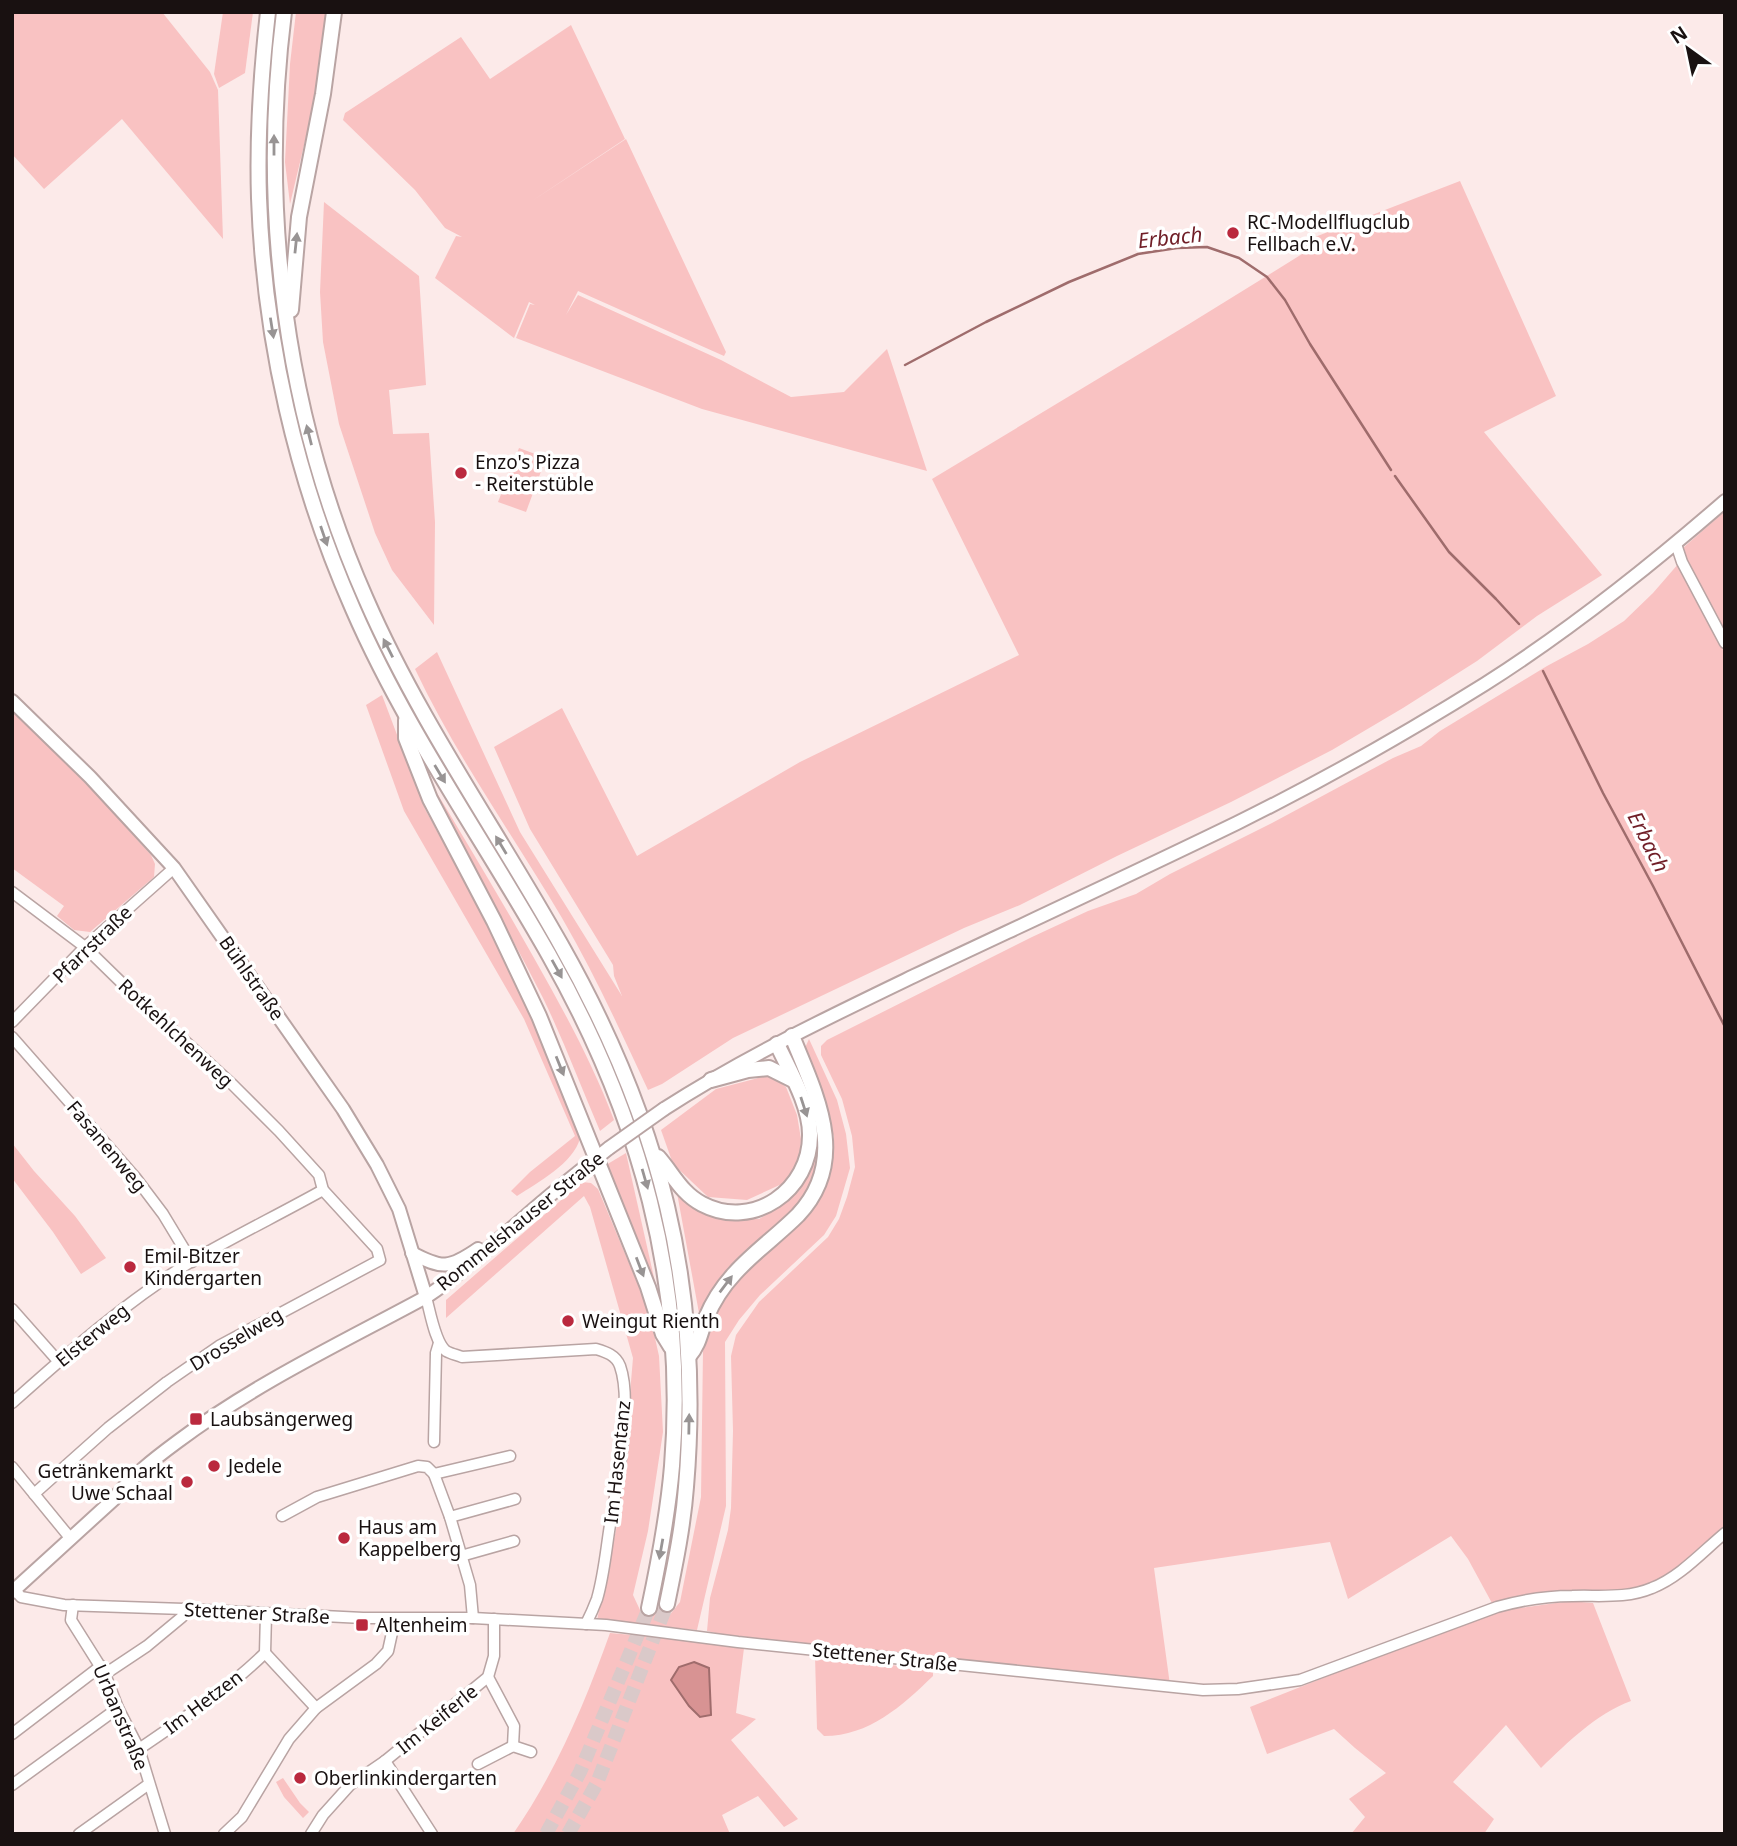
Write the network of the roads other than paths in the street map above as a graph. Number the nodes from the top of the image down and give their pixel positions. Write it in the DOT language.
graph roads {
  1 [pos="268,12"];
  2 [pos="284,12"];
  3 [pos="334,12"];
  4 [pos="289,335"];
  5 [pos="1725,501"];
  6 [pos="1675,544"];
  7 [pos="1725,643"];
  8 [pos="12,701"];
  9 [pos="406,715"];
  10 [pos="174,868"];
  11 [pos="12,892"];
  12 [pos="85,947"];
  13 [pos="12,1022"];
  14 [pos="792,1036"];
  15 [pos="12,1037"];
  16 [pos="777,1044"];
  17 [pos="711,1080"];
  18 [pos="793,1080"];
  19 [pos="652,1149"];
  20 [pos="595,1158"];
  21 [pos="323,1190"];
  22 [pos="522,1219"];
  23 [pos="412,1253"];
  24 [pos="192,1262"];
  25 [pos="426,1297"];
  26 [pos="12,1309"];
  27 [pos="439,1343"];
  28 [pos="674,1352"];
  29 [pos="689,1356"];
  30 [pos="58,1361"];
  31 [pos="12,1403"];
  32 [pos="434,1442"];
  33 [pos="510,1456"];
  34 [pos="12,1467"];
  35 [pos="434,1474"];
  36 [pos="34,1494"];
  37 [pos="515,1499"];
  38 [pos="282,1516"];
  39 [pos="450,1517"];
  40 [pos="1725,1533"];
  41 [pos="71,1539"];
  42 [pos="514,1541"];
  43 [pos="461,1556"];
  44 [pos="13,1591"];
  45 [pos="667,1604"];
  46 [pos="73,1605"];
  47 [pos="649,1608"];
  48 [pos="184,1609"];
  49 [pos="266,1614"];
  50 [pos="473,1618"];
  51 [pos="395,1619"];
  52 [pos="494,1619"];
  53 [pos="586,1623"];
  54 [pos="265,1653"];
  55 [pos="103,1670"];
  56 [pos="488,1677"];
  57 [pos="118,1708"];
  58 [pos="316,1708"];
  59 [pos="12,1734"];
  60 [pos="513,1746"];
  61 [pos="139,1749"];
  62 [pos="531,1752"];
  63 [pos="385,1761"];
  64 [pos="478,1764"];
  65 [pos="149,1784"];
  66 [pos="12,1785"];
  67 [pos="79,1834"];
  68 [pos="165,1834"];
  69 [pos="224,1834"];
  70 [pos="311,1834"];
  71 [pos="432,1834"];
  1 -- 9 [label="highway, one-way"];
  4 -- 2 [label="highway, one-way"];
  4 -- 3 [label="highway, one-way"];
  19 -- 4 [label="highway, one-way"];
  5 -- 6 [label="main road, Rommelshauser Straße"];
  6 -- 7 [label="street"];
  6 -- 14 [label="main road, Rommelshauser Straße"];
  8 -- 10 [label="main road, Bühlstraße"];
  9 -- 20 [label="highway, one-way"];
  9 -- 28 [label="highway, one-way"];
  10 -- 12 [label="street, Pfarrstraße"];
  10 -- 23 [label="main road, Bühlstraße"];
  11 -- 12 [label="street, Rotkehlchenweg"];
  12 -- 13 [label="street, Pfarrstraße"];
  12 -- 21 [label="street, Rotkehlchenweg"];
  14 -- 16 [label="main road, Rommelshauser Straße"];
  29 -- 14 [label="highway, one-way"];
  15 -- 24 [label="street, Fasanenweg"];
  16 -- 17 [label="main road, Rommelshauser Straße"];
  16 -- 18 [label="highway"];
  17 -- 18 [label="highway"];
  17 -- 20 [label="main road, Rommelshauser Straße, bridge"];
  18 -- 19 [label="highway, one-way"];
  19 -- 29 [label="highway"];
  20 -- 22 [label="main road, Rommelshauser Straße"];
  20 -- 28 [label="highway, one-way"];
  21 -- 24 [label="street, Elsterweg"];
  21 -- 36 [label="street, Drosselweg"];
  22 -- 23 [label="main road"];
  22 -- 25 [label="main road, Rommelshauser Straße"];
  23 -- 25 [label="main road, Bühlstraße"];
  24 -- 30 [label="street, Elsterweg"];
  25 -- 27 [label="street"];
  25 -- 41 [label="main road, Rommelshauser Straße"];
  26 -- 30 [label="street"];
  27 -- 32 [label="street"];
  27 -- 53 [label="street, Im Hasentanz"];
  28 -- 47 [label="highway, one-way"];
  45 -- 29 [label="highway, one-way"];
  30 -- 31 [label="street, Elsterweg"];
  33 -- 35 [label="street"];
  34 -- 36 [label="street"];
  35 -- 38 [label="street"];
  35 -- 39 [label="street"];
  36 -- 41 [label="street"];
  37 -- 39 [label="street"];
  39 -- 43 [label="street"];
  40 -- 53 [label="street, Stettener Straße"];
  41 -- 44 [label="main road, Rommelshauser Straße"];
  42 -- 43 [label="street"];
  43 -- 50 [label="street"];
  44 -- 46 [label="street, Stettener Straße"];
  46 -- 48 [label="street, Stettener Straße"];
  46 -- 55 [label="street, Urbanstraße"];
  48 -- 49 [label="street, Stettener Straße"];
  48 -- 55 [label="street"];
  49 -- 51 [label="street, Stettener Straße"];
  49 -- 54 [label="street"];
  50 -- 51 [label="street, Stettener Straße"];
  50 -- 52 [label="street, Stettener Straße"];
  51 -- 58 [label="street"];
  52 -- 53 [label="street, Stettener Straße"];
  52 -- 56 [label="street, Im Keiferle"];
  54 -- 58 [label="street"];
  54 -- 61 [label="street, Im Hetzen"];
  55 -- 57 [label="street, Urbanstraße"];
  55 -- 59 [label="street"];
  56 -- 60 [label="street, Im Keiferle"];
  56 -- 63 [label="street, Im Keiferle"];
  57 -- 61 [label="street, Urbanstraße"];
  57 -- 66 [label="street"];
  58 -- 69 [label="street"];
  60 -- 62 [label="street"];
  60 -- 64 [label="street"];
  61 -- 65 [label="street, Urbanstraße"];
  63 -- 70 [label="street, Im Keiferle"];
  63 -- 71 [label="street, Im Keiferle"];
  65 -- 67 [label="street"];
  65 -- 68 [label="street, Urbanstraße"];
}
